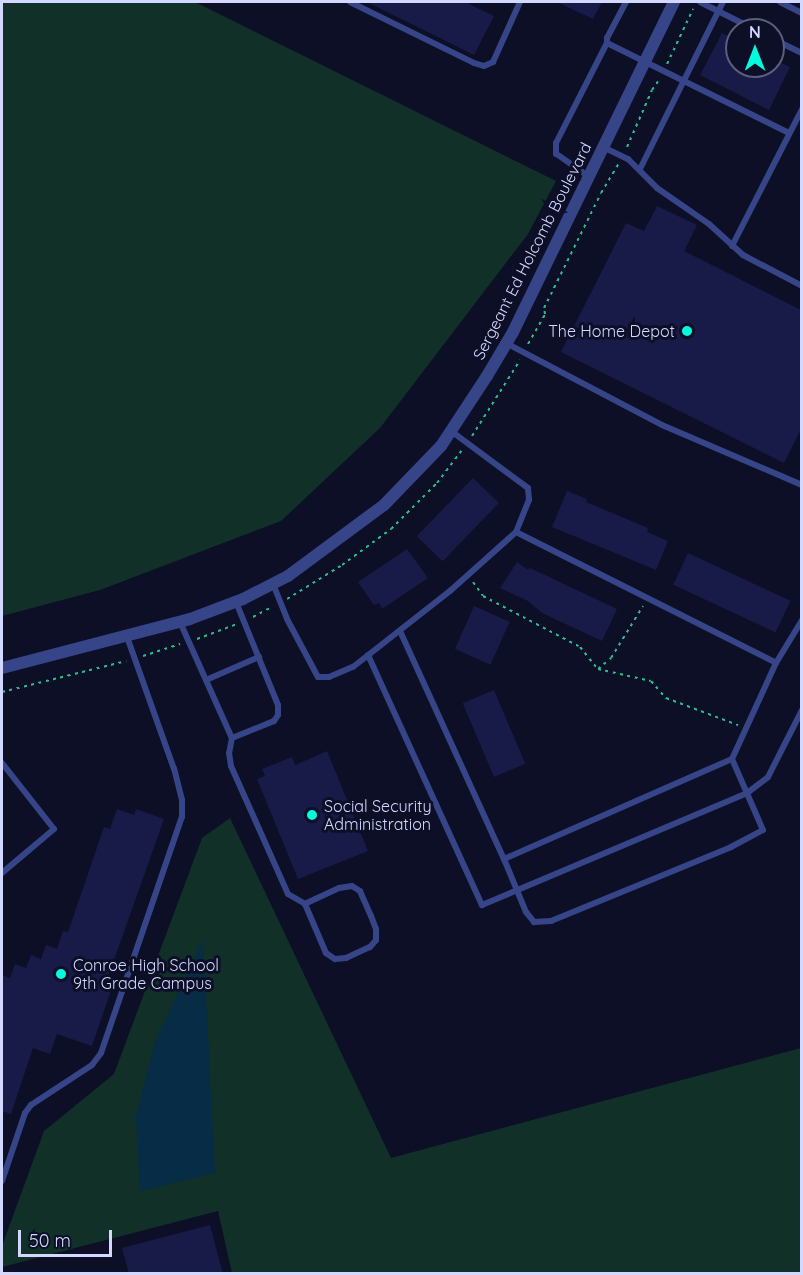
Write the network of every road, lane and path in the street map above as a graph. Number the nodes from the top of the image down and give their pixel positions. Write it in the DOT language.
graph roads {
  1 [pos="350,2"];
  2 [pos="520,2"];
  3 [pos="626,2"];
  4 [pos="674,2"];
  5 [pos="699,2"];
  6 [pos="723,2"];
  7 [pos="780,2"];
  8 [pos="718,11"];
  9 [pos="801,13"];
  10 [pos="732,18"];
  11 [pos="607,43"];
  12 [pos="785,45"];
  13 [pos="801,53"];
  14 [pos="645,62"];
  15 [pos="663,71"];
  16 [pos="683,81"];
  17 [pos="801,109"];
  18 [pos="789,133"];
  19 [pos="603,147"];
  20 [pos="623,156"];
  21 [pos="640,169"];
  22 [pos="589,177"];
  23 [pos="732,246"];
  24 [pos="801,286"];
  25 [pos="506,343"];
  26 [pos="524,352"];
  27 [pos="452,430"];
  28 [pos="467,443"];
  29 [pos="801,485"];
  30 [pos="516,532"];
  31 [pos="467,575"];
  32 [pos="273,584"];
  33 [pos="648,598"];
  34 [pos="236,602"];
  35 [pos="281,602"];
  36 [pos="801,620"];
  37 [pos="244,621"];
  38 [pos="180,622"];
  39 [pos="400,630"];
  40 [pos="128,637"];
  41 [pos="188,642"];
  42 [pos="368,655"];
  43 [pos="259,657"];
  44 [pos="135,659"];
  45 [pos="776,663"];
  46 [pos="2,668"];
  47 [pos="598,669"];
  48 [pos="206,680"];
  49 [pos="2,692"];
  50 [pos="801,710"];
  51 [pos="746,729"];
  52 [pos="232,738"];
  53 [pos="732,759"];
  54 [pos="2,763"];
  55 [pos="747,793"];
  56 [pos="504,859"];
  57 [pos="2,873"];
  58 [pos="518,890"];
  59 [pos="306,904"];
  60 [pos="2,1181"];
  1 -- 2 [label="lane"];
  3 -- 11 [label="lane"];
  4 -- 14 [label="street, Sergeant Ed Holcomb Boulevard"];
  5 -- 8 [label="lane"];
  5 -- 15 [label="path"];
  6 -- 8 [label="lane"];
  7 -- 9 [label="lane"];
  8 -- 10 [label="lane"];
  8 -- 16 [label="lane"];
  11 -- 14 [label="lane"];
  11 -- 22 [label="lane"];
  12 -- 13 [label="lane"];
  14 -- 15 [label="lane"];
  14 -- 19 [label="street, Sergeant Ed Holcomb Boulevard"];
  15 -- 16 [label="lane"];
  15 -- 20 [label="path"];
  16 -- 18 [label="lane"];
  16 -- 21 [label="lane"];
  17 -- 18 [label="lane"];
  18 -- 23 [label="lane"];
  19 -- 20 [label="lane"];
  19 -- 22 [label="street, Sergeant Ed Holcomb Boulevard"];
  20 -- 21 [label="lane"];
  20 -- 26 [label="path"];
  21 -- 23 [label="lane"];
  22 -- 25 [label="street, Sergeant Ed Holcomb Boulevard"];
  23 -- 24 [label="lane"];
  25 -- 26 [label="lane"];
  25 -- 27 [label="street, Sergeant Ed Holcomb Boulevard"];
  26 -- 28 [label="path"];
  26 -- 29 [label="lane"];
  27 -- 28 [label="lane"];
  27 -- 32 [label="street, Sergeant Ed Holcomb Boulevard"];
  28 -- 30 [label="lane"];
  28 -- 35 [label="path"];
  30 -- 31 [label="lane"];
  30 -- 33 [label="lane"];
  31 -- 39 [label="lane"];
  31 -- 47 [label="path"];
  32 -- 34 [label="street, Sergeant Ed Holcomb Boulevard"];
  32 -- 35 [label="lane"];
  33 -- 45 [label="lane"];
  33 -- 47 [label="path"];
  34 -- 37 [label="lane"];
  34 -- 38 [label="street, Sergeant Ed Holcomb Boulevard"];
  35 -- 37 [label="path"];
  35 -- 42 [label="lane"];
  36 -- 45 [label="lane"];
  37 -- 41 [label="path"];
  37 -- 43 [label="lane"];
  38 -- 40 [label="street, Sergeant Ed Holcomb Boulevard"];
  38 -- 41 [label="lane"];
  39 -- 42 [label="lane"];
  39 -- 56 [label="lane"];
  40 -- 44 [label="lane"];
  40 -- 46 [label="street, Sergeant Ed Holcomb Boulevard"];
  41 -- 44 [label="path"];
  41 -- 48 [label="lane"];
  42 -- 58 [label="lane"];
  43 -- 48 [label="lane"];
  43 -- 52 [label="lane"];
  44 -- 49 [label="path"];
  44 -- 60 [label="lane"];
  45 -- 51 [label="lane"];
  47 -- 51 [label="path"];
  48 -- 52 [label="lane"];
  50 -- 55 [label="lane"];
  51 -- 53 [label="lane"];
  52 -- 59 [label="lane"];
  53 -- 55 [label="lane"];
  53 -- 56 [label="lane"];
  54 -- 57 [label="lane"];
  55 -- 58 [label="lane"];
  55 -- 58 [label="lane"];
  56 -- 58 [label="lane"];
  59 -- 59 [label="lane"];
}
